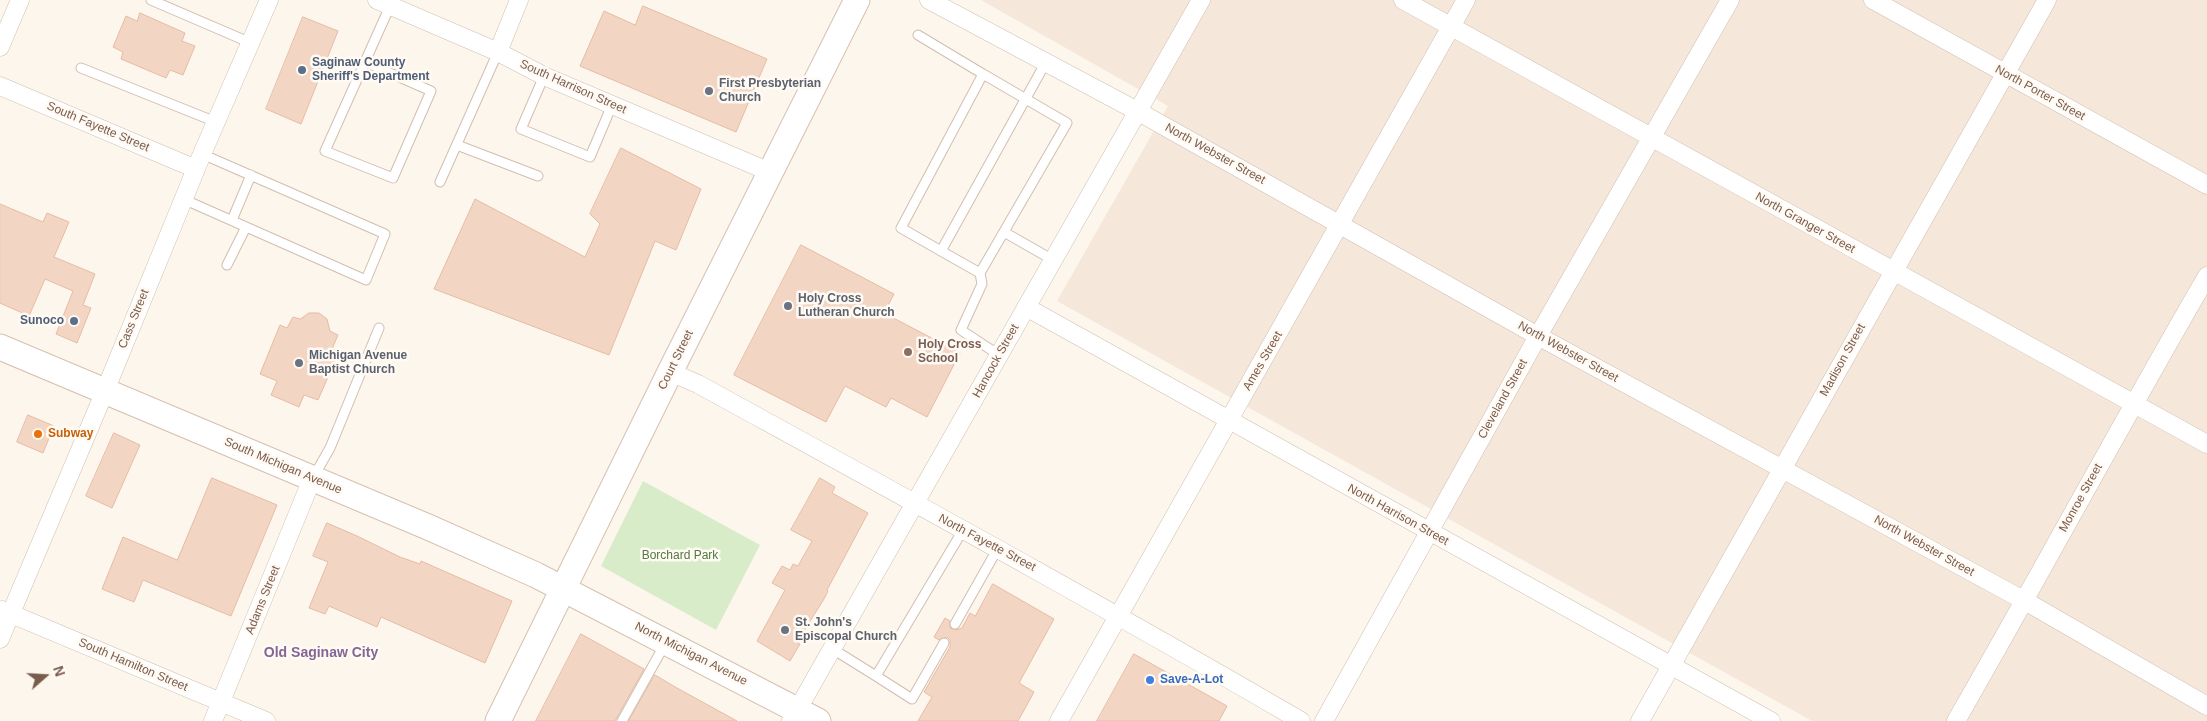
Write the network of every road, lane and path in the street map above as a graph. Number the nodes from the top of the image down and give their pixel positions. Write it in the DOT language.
graph roads {
  1 [pos="20,0"];
  2 [pos="151,0"];
  3 [pos="269,0"];
  4 [pos="520,0"];
  5 [pos="857,0"];
  6 [pos="929,0"];
  7 [pos="1201,0"];
  8 [pos="1403,0"];
  9 [pos="1466,0"];
  10 [pos="1730,0"];
  11 [pos="1873,0"];
  12 [pos="2047,0"];
  13 [pos="383,3"];
  14 [pos="1450,26"];
  15 [pos="918,35"];
  16 [pos="251,43"];
  17 [pos="0,47"];
  18 [pos="498,52"];
  19 [pos="364,62"];
  20 [pos="1046,62"];
  21 [pos="81,68"];
  22 [pos="983,74"];
  23 [pos="2005,74"];
  24 [pos="544,76"];
  25 [pos="0,86"];
  26 [pos="1026,98"];
  27 [pos="612,105"];
  28 [pos="1138,112"];
  29 [pos="216,122"];
  30 [pos="1652,139"];
  31 [pos="457,145"];
  32 [pos="199,162"];
  33 [pos="770,172"];
  34 [pos="251,175"];
  35 [pos="538,176"];
  36 [pos="440,182"];
  37 [pos="2207,185"];
  38 [pos="184,199"];
  39 [pos="232,220"];
  40 [pos="1341,224"];
  41 [pos="246,226"];
  42 [pos="1004,232"];
  43 [pos="941,251"];
  44 [pos="1054,260"];
  45 [pos="228,265"];
  46 [pos="1893,271"];
  47 [pos="980,273"];
  48 [pos="2207,276"];
  49 [pos="1026,307"];
  50 [pos="379,328"];
  51 [pos="1538,336"];
  52 [pos="0,348"];
  53 [pos="1000,355"];
  54 [pos="670,372"];
  55 [pos="105,391"];
  56 [pos="2133,404"];
  57 [pos="1230,421"];
  58 [pos="2207,444"];
  59 [pos="1783,469"];
  60 [pos="312,479"];
  61 [pos="916,503"];
  62 [pos="963,530"];
  63 [pos="1430,533"];
  64 [pos="998,548"];
  65 [pos="564,588"];
  66 [pos="2025,601"];
  67 [pos="5,612"];
  68 [pos="1119,616"];
  69 [pos="955,624"];
  70 [pos="0,639"];
  71 [pos="667,641"];
  72 [pos="944,643"];
  73 [pos="831,648"];
  74 [pos="1672,666"];
  75 [pos="876,676"];
  76 [pos="221,702"];
  77 [pos="2207,706"];
  78 [pos="803,717"];
  79 [pos="213,721"];
  80 [pos="266,721"];
  81 [pos="498,721"];
  82 [pos="622,721"];
  83 [pos="1059,721"];
  84 [pos="1301,721"];
  85 [pos="1324,721"];
  86 [pos="1640,721"];
  87 [pos="1771,721"];
  88 [pos="1956,721"];
  1 -- 17 [label="street"];
  2 -- 16 [label="lane"];
  3 -- 16 [label="street, Cass Street"];
  4 -- 18 [label="street"];
  5 -- 33 [label="main road, Court Street"];
  6 -- 20 [label="street, North Webster Street"];
  7 -- 28 [label="street, Hancock Street"];
  8 -- 14 [label="street, North Granger Street"];
  9 -- 14 [label="street, Ames Street"];
  10 -- 30 [label="street, Cleveland Street"];
  11 -- 23 [label="street, North Porter Street"];
  12 -- 23 [label="street, Madison Street"];
  13 -- 18 [label="street, South Harrison Street"];
  13 -- 19 [label="lane"];
  14 -- 30 [label="street, North Granger Street"];
  14 -- 40 [label="street, Ames Street"];
  15 -- 22 [label="lane"];
  16 -- 29 [label="street, Cass Street"];
  18 -- 24 [label="street, South Harrison Street"];
  18 -- 31 [label="lane"];
  19 -- 19 [label="lane"];
  20 -- 26 [label="lane"];
  20 -- 28 [label="street, North Webster Street"];
  21 -- 29 [label="lane"];
  22 -- 26 [label="lane"];
  22 -- 43 [label="lane"];
  23 -- 37 [label="street, North Porter Street"];
  23 -- 46 [label="street, Madison Street"];
  24 -- 27 [label="street, South Harrison Street"];
  24 -- 27 [label="lane"];
  25 -- 32 [label="street, South Fayette Street"];
  26 -- 42 [label="lane"];
  26 -- 43 [label="lane"];
  27 -- 33 [label="street, South Harrison Street"];
  28 -- 40 [label="street, North Webster Street"];
  28 -- 44 [label="street, Hancock Street"];
  29 -- 32 [label="street, Cass Street"];
  30 -- 46 [label="street, North Granger Street"];
  30 -- 51 [label="street, Cleveland Street"];
  31 -- 35 [label="lane"];
  31 -- 36 [label="lane"];
  32 -- 34 [label="lane"];
  32 -- 38 [label="street, Cass Street"];
  33 -- 54 [label="main road, Court Street"];
  34 -- 39 [label="lane"];
  34 -- 41 [label="lane"];
  38 -- 39 [label="lane"];
  38 -- 55 [label="street, Cass Street"];
  39 -- 41 [label="lane"];
  40 -- 51 [label="street, North Webster Street"];
  40 -- 57 [label="street, Ames Street"];
  41 -- 45 [label="lane"];
  42 -- 44 [label="lane"];
  42 -- 47 [label="lane"];
  43 -- 47 [label="lane"];
  44 -- 49 [label="street, Hancock Street"];
  46 -- 56 [label="street, North Granger Street"];
  46 -- 59 [label="street, Madison Street"];
  47 -- 53 [label="lane"];
  48 -- 56 [label="street, Monroe Street"];
  49 -- 53 [label="street, Hancock Street"];
  49 -- 57 [label="street, North Harrison Street"];
  50 -- 60 [label="lane"];
  51 -- 59 [label="street, North Webster Street"];
  51 -- 63 [label="street, Cleveland Street"];
  52 -- 55 [label="main road, South Michigan Avenue"];
  53 -- 61 [label="street, Hancock Street"];
  54 -- 61 [label="street, North Fayette Street"];
  54 -- 65 [label="main road, Court Street"];
  55 -- 60 [label="main road, South Michigan Avenue"];
  55 -- 67 [label="street, Cass Street"];
  56 -- 58 [label="street, North Granger Street"];
  56 -- 66 [label="street, Monroe Street"];
  57 -- 63 [label="street, North Harrison Street"];
  57 -- 68 [label="street, Ames Street"];
  59 -- 66 [label="street, North Webster Street"];
  59 -- 74 [label="street, Madison Street"];
  60 -- 65 [label="main road, South Michigan Avenue"];
  60 -- 76 [label="street, Adams Street"];
  61 -- 62 [label="street, North Fayette Street"];
  61 -- 73 [label="street, Hancock Street"];
  62 -- 64 [label="street, North Fayette Street"];
  62 -- 75 [label="lane"];
  63 -- 74 [label="street, North Harrison Street"];
  63 -- 85 [label="street, Cleveland Street"];
  64 -- 68 [label="street, North Fayette Street"];
  64 -- 69 [label="lane"];
  65 -- 71 [label="main road, North Michigan Avenue"];
  65 -- 81 [label="main road, Court Street"];
  66 -- 77 [label="street, North Webster Street"];
  66 -- 88 [label="street, Monroe Street"];
  67 -- 70 [label="street, Cass Street"];
  67 -- 76 [label="street, South Hamilton Street"];
  68 -- 83 [label="street, Ames Street"];
  68 -- 84 [label="street, North Fayette Street"];
  71 -- 78 [label="main road, North Michigan Avenue"];
  71 -- 82 [label="lane"];
  72 -- 75 [label="lane"];
  73 -- 75 [label="lane"];
  73 -- 78 [label="street, Hancock Street"];
  74 -- 86 [label="street, Madison Street"];
  74 -- 87 [label="street, North Harrison Street"];
  76 -- 79 [label="street, Adams Street"];
  76 -- 80 [label="street, South Hamilton Street"];
}
